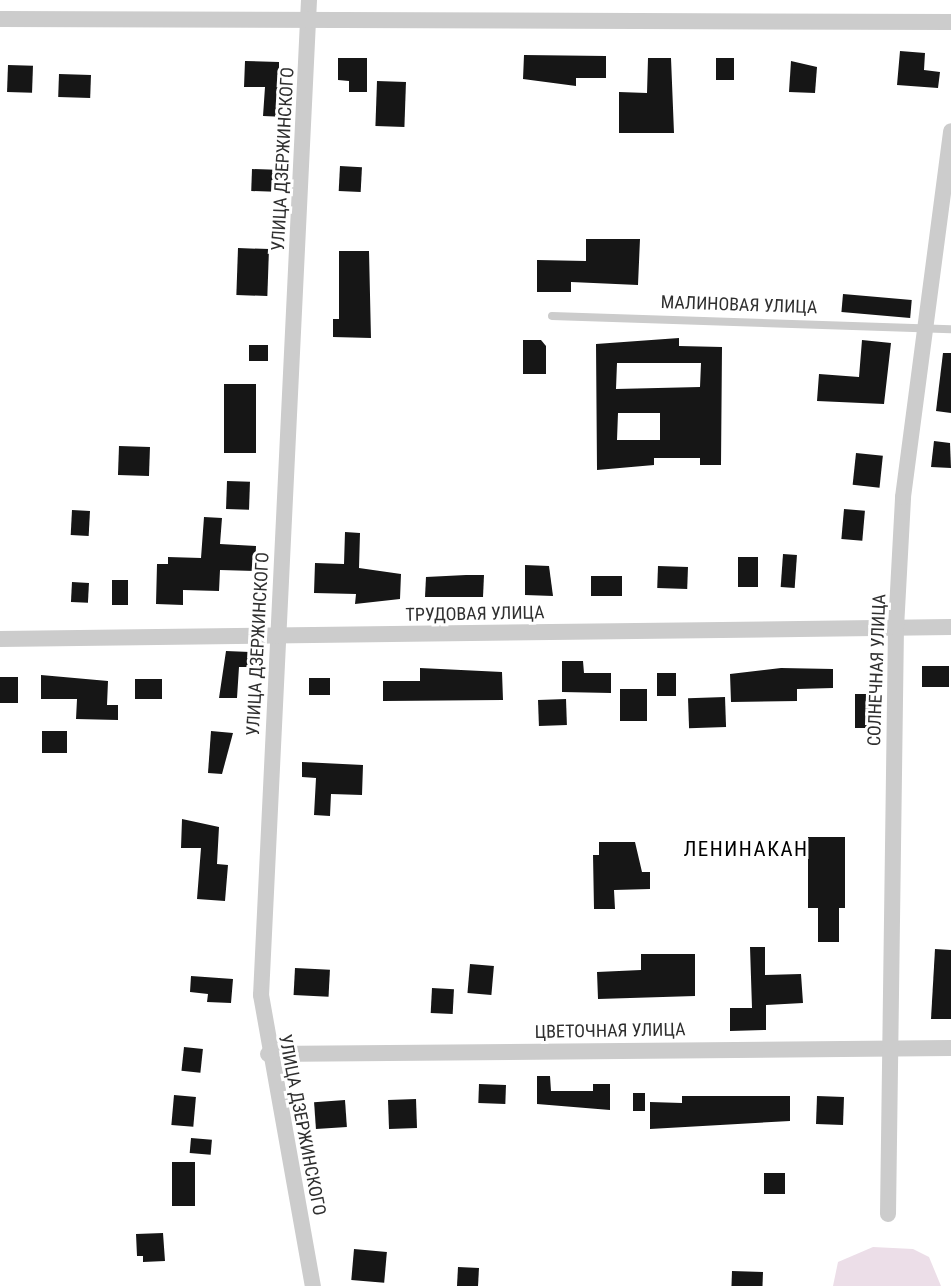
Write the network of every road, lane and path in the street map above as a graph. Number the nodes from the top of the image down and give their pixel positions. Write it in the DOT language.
graph roads {
  1 [pos="309,0"];
  2 [pos="0,19"];
  3 [pos="309,22"];
  4 [pos="951,22"];
  5 [pos="951,131"];
  6 [pos="945,228"];
  7 [pos="552,316"];
  8 [pos="925,327"];
  9 [pos="951,329"];
  10 [pos="951,627"];
  11 [pos="896,628"];
  12 [pos="278,636"];
  13 [pos="0,639"];
  14 [pos="889,1048"];
  15 [pos="951,1048"];
  16 [pos="268,1054"];
  17 [pos="888,1214"];
  18 [pos="314,1286"];
  1 -- 3 [label="street, УЛИЦА ДЗЕРЖИНСКОГО"];
  2 -- 3 [label="street"];
  3 -- 4 [label="street"];
  3 -- 12 [label="street, УЛИЦА ДЗЕРЖИНСКОГО"];
  5 -- 6 [label="street, СОЛНЕЧНАЯ УЛИЦА"];
  6 -- 8 [label="street, СОЛНЕЧНАЯ УЛИЦА"];
  7 -- 8 [label="lane, МАЛИНОВАЯ УЛИЦА"];
  8 -- 9 [label="lane, МАЛИНОВАЯ УЛИЦА"];
  8 -- 11 [label="street, СОЛНЕЧНАЯ УЛИЦА"];
  10 -- 11 [label="street, ТРУДОВАЯ УЛИЦА"];
  11 -- 12 [label="street, ТРУДОВАЯ УЛИЦА"];
  11 -- 14 [label="street, СОЛНЕЧНАЯ УЛИЦА"];
  12 -- 13 [label="street, ТРУДОВАЯ УЛИЦА"];
  12 -- 16 [label="street, УЛИЦА ДЗЕРЖИНСКОГО"];
  14 -- 15 [label="street, ЦВЕТОЧНАЯ УЛИЦА"];
  14 -- 16 [label="street, ЦВЕТОЧНАЯ УЛИЦА"];
  14 -- 17 [label="street, СОЛНЕЧНАЯ УЛИЦА"];
  16 -- 18 [label="street, УЛИЦА ДЗЕРЖИНСКОГО"];
}
